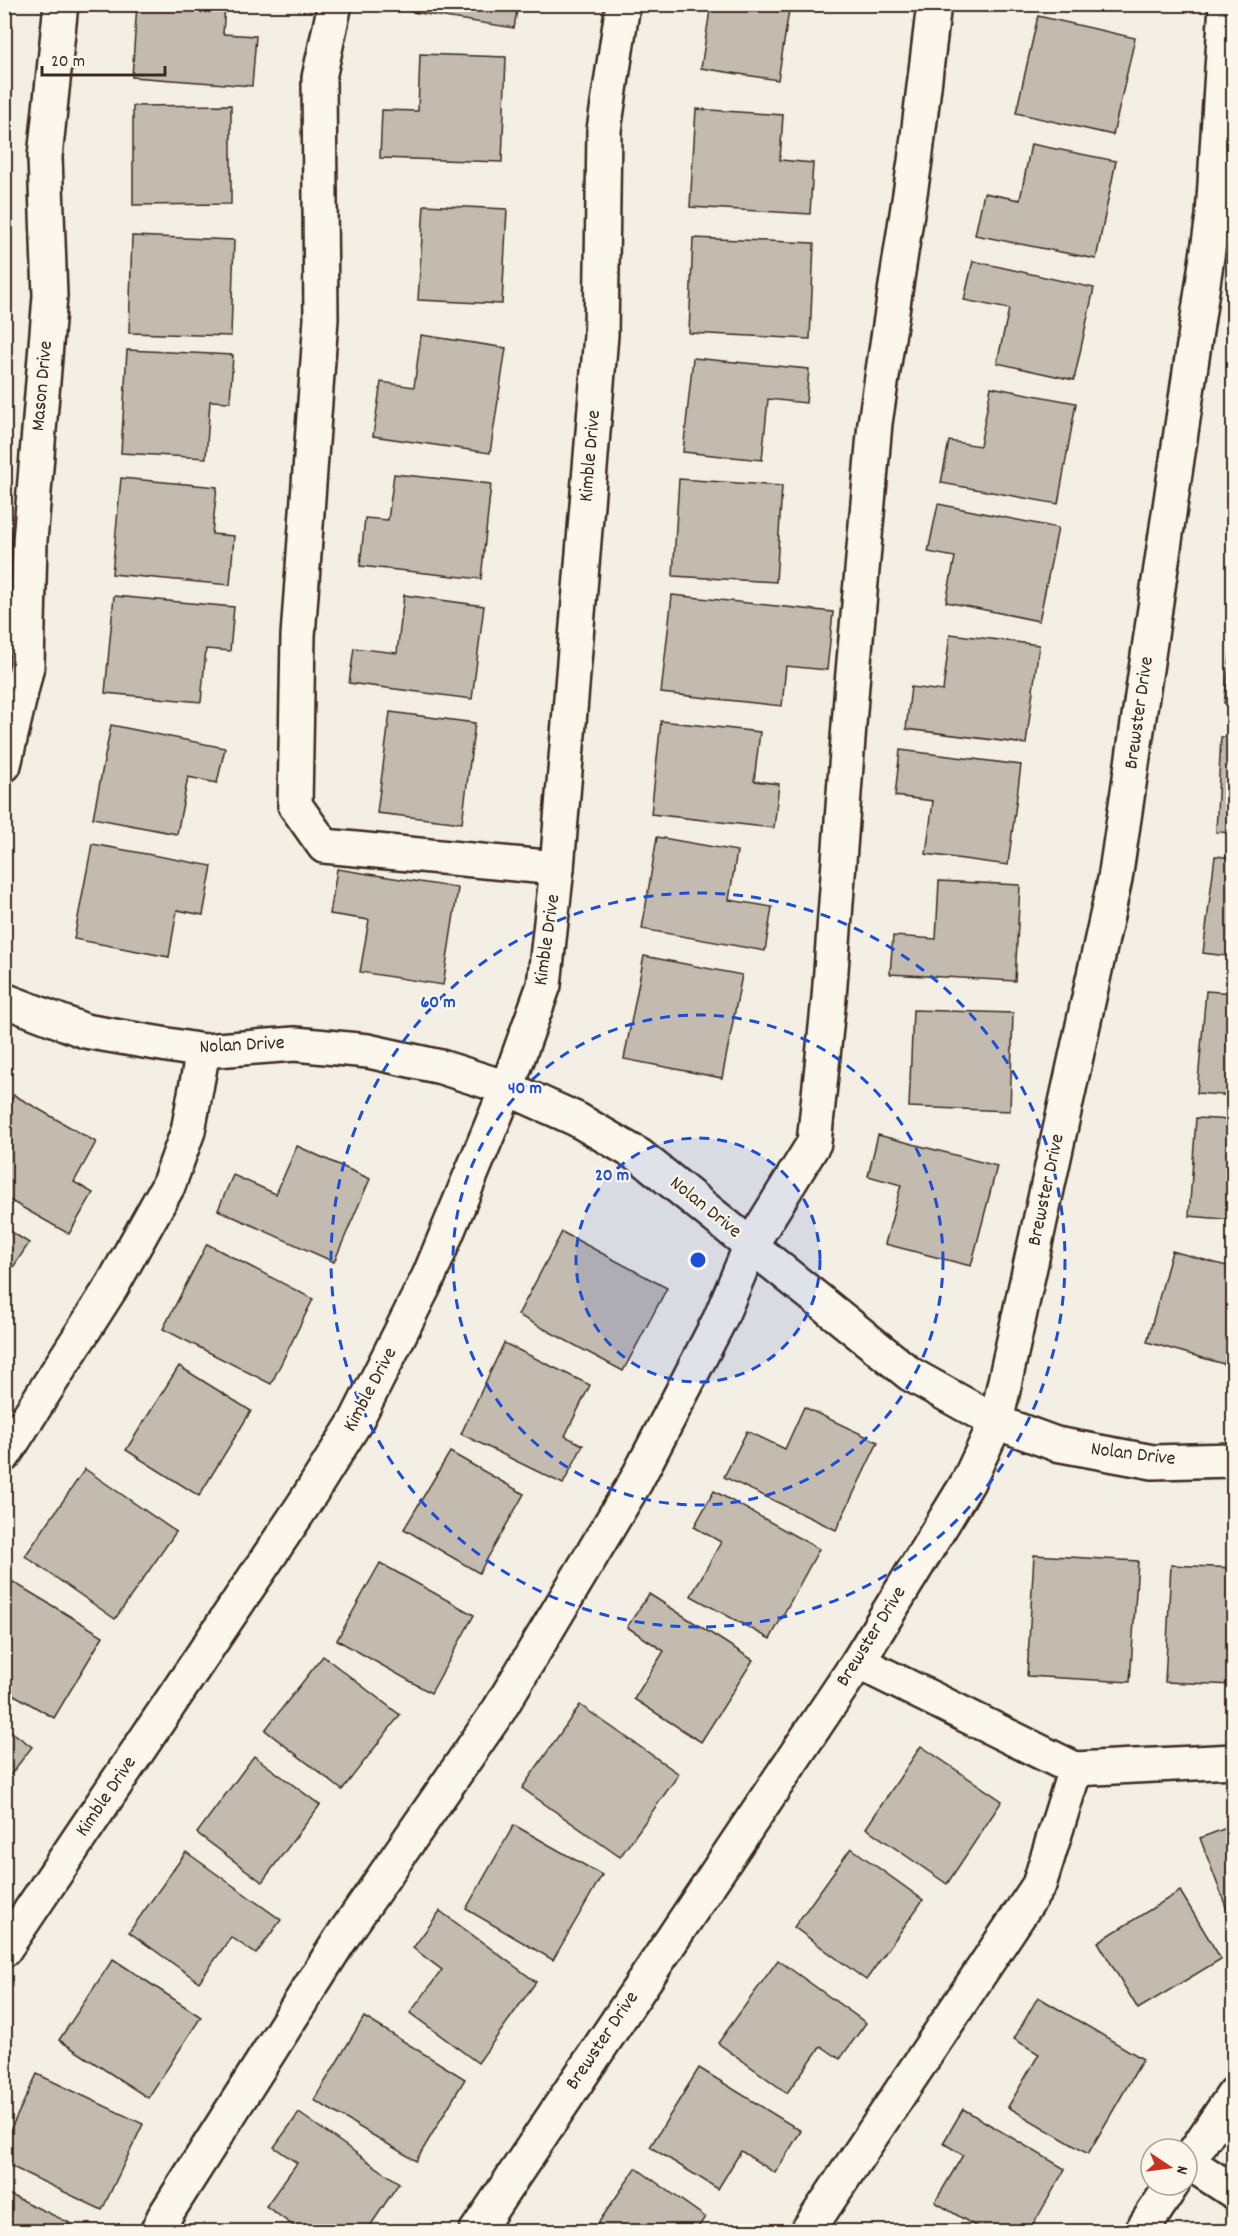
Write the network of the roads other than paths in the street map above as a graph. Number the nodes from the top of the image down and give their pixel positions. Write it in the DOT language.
graph roads {
  1 [pos="61,4"];
  2 [pos="335,4"];
  3 [pos="623,4"];
  4 [pos="934,4"];
  5 [pos="1226,4"];
  6 [pos="4,765"];
  7 [pos="557,868"];
  8 [pos="4,1000"];
  9 [pos="203,1051"];
  10 [pos="507,1088"];
  11 [pos="751,1245"];
  12 [pos="996,1422"];
  13 [pos="4,1455"];
  14 [pos="1233,1460"];
  15 [pos="858,1662"];
  16 [pos="1233,1761"];
  17 [pos="1075,1769"];
  18 [pos="4,1950"];
  19 [pos="1233,2094"];
  20 [pos="1199,2144"];
  21 [pos="1199,2170"];
  22 [pos="1233,2192"];
  23 [pos="1164,2197"];
  24 [pos="157,2232"];
  25 [pos="476,2232"];
  26 [pos="807,2232"];
  27 [pos="1140,2232"];
  1 -- 6 [label="street, Mason Drive"];
  2 -- 7 [label="street"];
  3 -- 7 [label="street, Kimble Drive"];
  4 -- 11 [label="street"];
  5 -- 12 [label="street, Brewster Drive"];
  7 -- 10 [label="street, Kimble Drive"];
  8 -- 9 [label="street, Nolan Drive"];
  9 -- 10 [label="street, Nolan Drive"];
  9 -- 13 [label="street"];
  10 -- 11 [label="street, Nolan Drive"];
  10 -- 18 [label="street, Kimble Drive"];
  11 -- 12 [label="street, Nolan Drive"];
  11 -- 24 [label="street"];
  12 -- 14 [label="street, Nolan Drive"];
  12 -- 15 [label="street, Brewster Drive"];
  15 -- 17 [label="street"];
  15 -- 25 [label="street, Brewster Drive"];
  16 -- 17 [label="street"];
  17 -- 26 [label="street"];
  19 -- 20 [label="street"];
  21 -- 22 [label="street"];
  23 -- 27 [label="street"];
}
